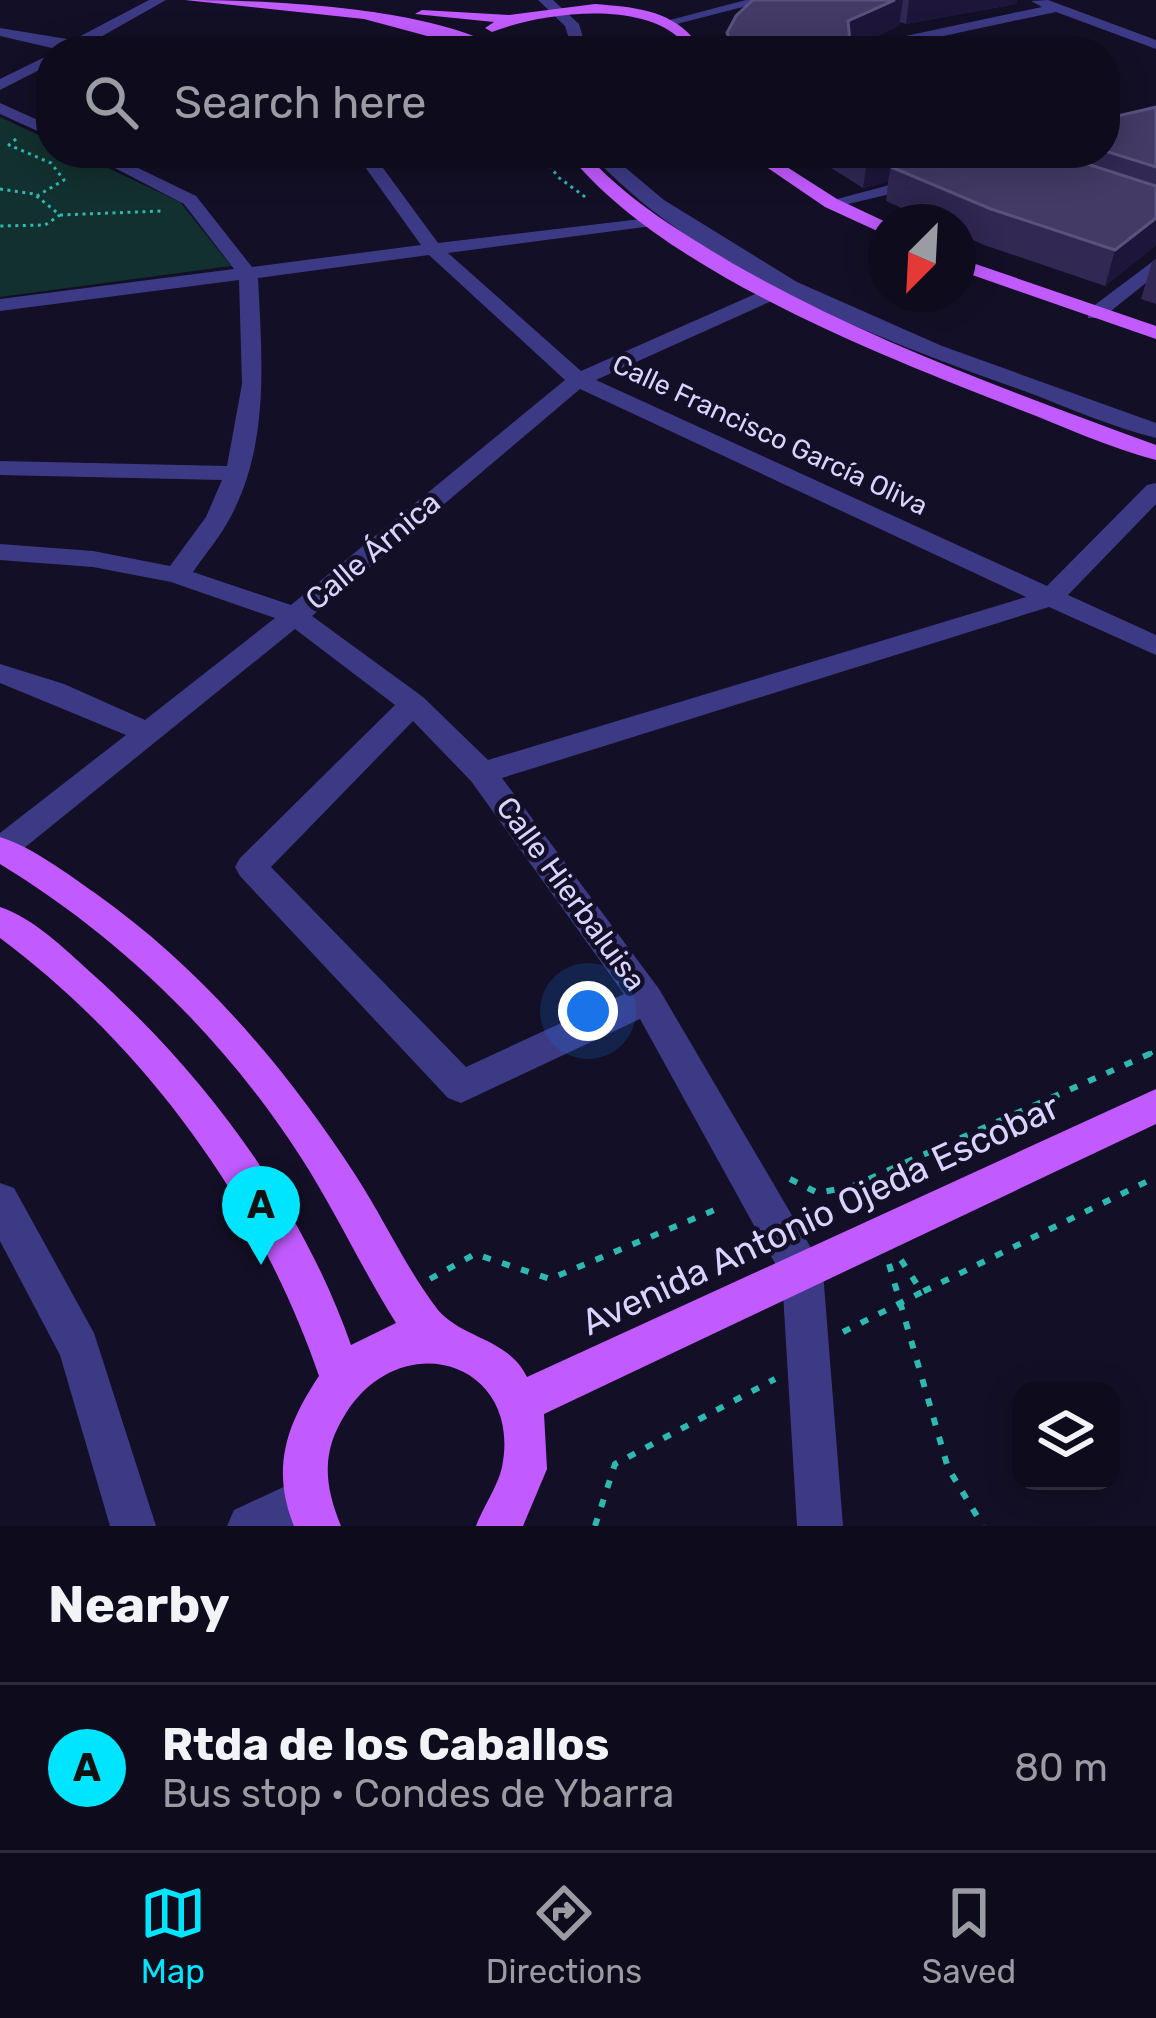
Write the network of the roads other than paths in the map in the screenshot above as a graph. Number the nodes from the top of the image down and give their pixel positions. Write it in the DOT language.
graph roads {
  1 [pos="160,0"];
  2 [pos="192,0"];
  3 [pos="244,0"];
  4 [pos="763,0"];
  5 [pos="1035,0"];
  6 [pos="549,3"];
  7 [pos="640,5"];
  8 [pos="1057,8"];
  9 [pos="511,10"];
  10 [pos="673,21"];
  11 [pos="0,32"];
  12 [pos="92,36"];
  13 [pos="441,36"];
  14 [pos="489,36"];
  15 [pos="576,36"];
  16 [pos="684,36"];
  17 [pos="924,36"];
  18 [pos="36,40"];
  19 [pos="1156,45"];
  20 [pos="36,66"];
  21 [pos="0,86"];
  22 [pos="0,108"];
  23 [pos="36,125"];
  24 [pos="125,168"];
  25 [pos="374,168"];
  26 [pos="588,168"];
  27 [pos="619,168"];
  28 [pos="777,168"];
  29 [pos="943,177"];
  30 [pos="832,203"];
  31 [pos="652,221"];
  32 [pos="868,221"];
  33 [pos="433,249"];
  34 [pos="1156,265"];
  35 [pos="976,271"];
  36 [pos="248,274"];
  37 [pos="769,295"];
  38 [pos="0,305"];
  39 [pos="1095,314"];
  40 [pos="1156,333"];
  41 [pos="578,380"];
  42 [pos="1156,427"];
  43 [pos="1156,453"];
  44 [pos="0,468"];
  45 [pos="237,472"];
  46 [pos="1156,490"];
  47 [pos="0,552"];
  48 [pos="177,575"];
  49 [pos="1050,598"];
  50 [pos="295,616"];
  51 [pos="1156,646"];
  52 [pos="0,673"];
  53 [pos="412,704"];
  54 [pos="145,732"];
  55 [pos="482,773"];
  56 [pos="1,849"];
  57 [pos="0,920"];
  58 [pos="647,999"];
  59 [pos="1156,1106"];
  60 [pos="0,1201"];
  61 [pos="802,1272"];
  62 [pos="437,1342"];
  63 [pos="340,1375"];
  64 [pos="521,1402"];
  65 [pos="312,1513"];
  66 [pos="501,1525"];
  67 [pos="133,1526"];
  68 [pos="250,1526"];
  69 [pos="820,1526"];
  1 -- 12 [label="street"];
  2 -- 13 [label="main road"];
  3 -- 9 [label="main road"];
  4 -- 10 [label="street"];
  5 -- 8 [label="street"];
  6 -- 7 [label="main road"];
  6 -- 9 [label="main road"];
  6 -- 15 [label="street"];
  7 -- 10 [label="main road"];
  8 -- 17 [label="street"];
  8 -- 19 [label="street"];
  9 -- 14 [label="main road"];
  10 -- 16 [label="main road"];
  11 -- 18 [label="street"];
  20 -- 21 [label="street"];
  22 -- 23 [label="street"];
  24 -- 36 [label="street"];
  25 -- 33 [label="street, Calle Francisco García Oliva"];
  26 -- 31 [label="main road"];
  27 -- 42 [label="street"];
  28 -- 30 [label="main road"];
  29 -- 30 [label="street"];
  30 -- 32 [label="main road"];
  31 -- 33 [label="street"];
  31 -- 37 [label="main road"];
  33 -- 36 [label="street"];
  33 -- 41 [label="street, Calle Francisco García Oliva"];
  34 -- 39 [label="street"];
  35 -- 39 [label="main road"];
  36 -- 38 [label="street"];
  36 -- 45 [label="street"];
  37 -- 41 [label="street, Calle Árnica"];
  37 -- 43 [label="main road"];
  39 -- 40 [label="main road"];
  41 -- 49 [label="street, Calle Francisco García Oliva"];
  41 -- 50 [label="street, Calle Árnica"];
  44 -- 45 [label="street"];
  45 -- 48 [label="street"];
  46 -- 49 [label="street"];
  47 -- 48 [label="street, Calle Hierbaluisa"];
  48 -- 50 [label="street, Calle Hierbaluisa"];
  49 -- 51 [label="street, Calle Francisco García Oliva"];
  49 -- 55 [label="street"];
  50 -- 53 [label="street, Calle Hierbaluisa"];
  50 -- 54 [label="street, Calle Árnica"];
  52 -- 54 [label="street"];
  53 -- 55 [label="street, Calle Hierbaluisa"];
  53 -- 58 [label="street"];
  54 -- 56 [label="street, Calle Árnica"];
  55 -- 58 [label="street, Calle Hierbaluisa"];
  56 -- 62 [label="main road"];
  57 -- 63 [label="main road"];
  58 -- 61 [label="street, Calle Hierbaluisa"];
  59 -- 61 [label="main road, Avenida Antonio Ojeda Escobar"];
  60 -- 67 [label="street"];
  61 -- 64 [label="main road, Avenida Antonio Ojeda Escobar"];
  61 -- 69 [label="street, Calle Hierbaluisa"];
  62 -- 63 [label="main road"];
  62 -- 64 [label="main road"];
  63 -- 65 [label="main road"];
  64 -- 66 [label="main road"];
  65 -- 68 [label="street"];
}
